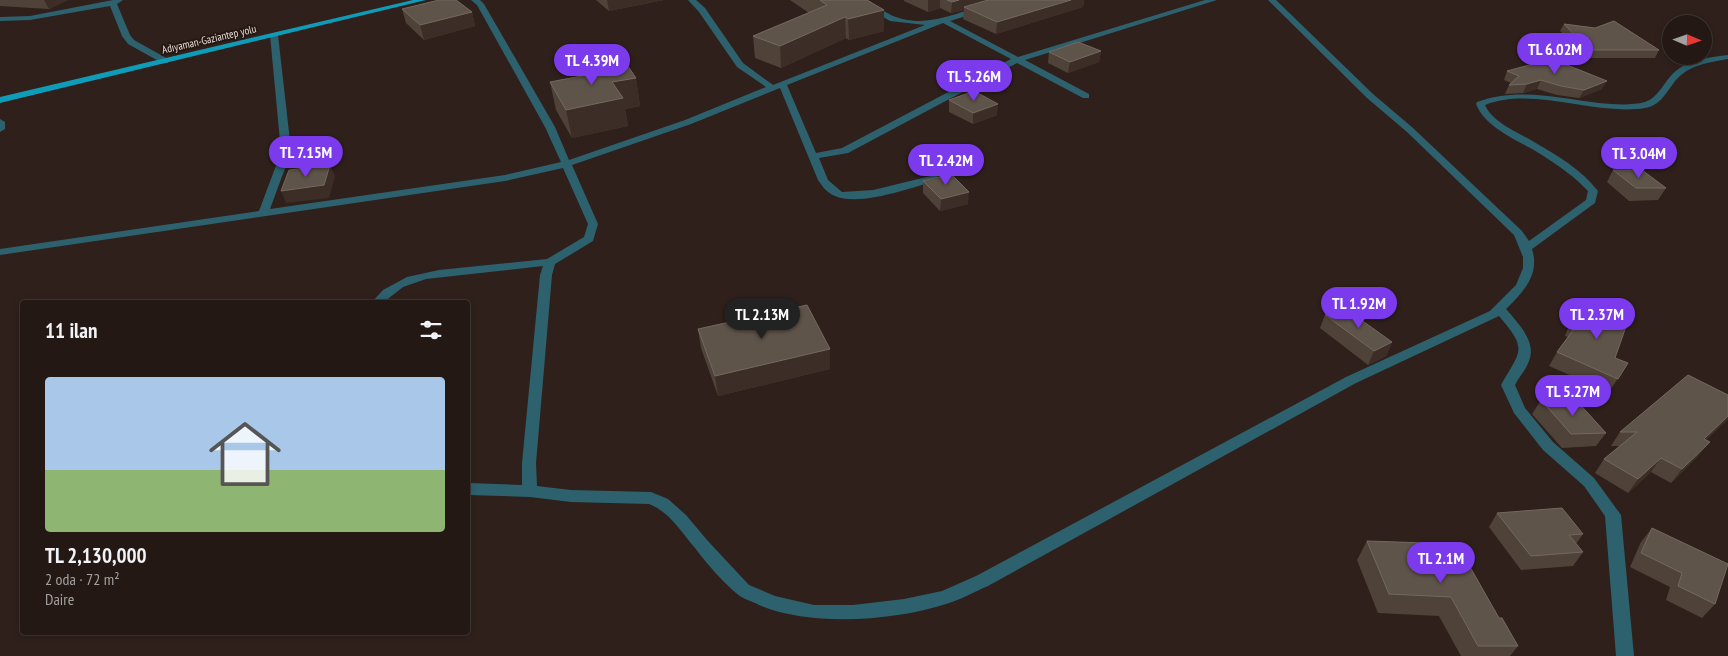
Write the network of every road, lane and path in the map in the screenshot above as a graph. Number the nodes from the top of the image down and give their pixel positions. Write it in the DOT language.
graph roads {
  1 [pos="422,0"];
  2 [pos="474,0"];
  3 [pos="692,0"];
  4 [pos="859,0"];
  5 [pos="1013,0"];
  6 [pos="1213,0"];
  7 [pos="1272,0"];
  8 [pos="116,1"];
  9 [pos="0,19"];
  10 [pos="944,21"];
  11 [pos="274,35"];
  12 [pos="1728,57"];
  13 [pos="1016,60"];
  14 [pos="165,61"];
  15 [pos="782,83"];
  16 [pos="772,88"];
  17 [pos="1086,96"];
  18 [pos="0,100"];
  19 [pos="0,122"];
  20 [pos="0,129"];
  21 [pos="813,156"];
  22 [pos="566,164"];
  23 [pos="935,178"];
  24 [pos="264,212"];
  25 [pos="1528,247"];
  26 [pos="0,252"];
  27 [pos="550,262"];
  28 [pos="380,300"];
  29 [pos="1500,309"];
  30 [pos="470,489"];
  31 [pos="530,490"];
  32 [pos="1624,656"];
  1 -- 11 [label="main road, Adıyaman-Gaziantep yolu"];
  2 -- 22 [label="street"];
  3 -- 16 [label="street"];
  4 -- 10 [label="street"];
  5 -- 10 [label="street"];
  6 -- 13 [label="street"];
  7 -- 25 [label="street"];
  8 -- 9 [label="street"];
  8 -- 14 [label="street"];
  10 -- 13 [label="street"];
  10 -- 15 [label="street"];
  11 -- 14 [label="main road, Adıyaman-Gaziantep yolu"];
  11 -- 24 [label="street"];
  12 -- 25 [label="street"];
  13 -- 17 [label="street"];
  13 -- 21 [label="street"];
  14 -- 18 [label="main road, Adıyaman-Gaziantep yolu"];
  15 -- 16 [label="street"];
  15 -- 21 [label="street"];
  16 -- 22 [label="street"];
  19 -- 20 [label="street"];
  21 -- 23 [label="street"];
  22 -- 24 [label="street"];
  22 -- 27 [label="street"];
  24 -- 26 [label="street"];
  25 -- 29 [label="street"];
  27 -- 28 [label="street"];
  27 -- 31 [label="street"];
  29 -- 31 [label="street"];
  29 -- 32 [label="street"];
  30 -- 31 [label="street"];
}
